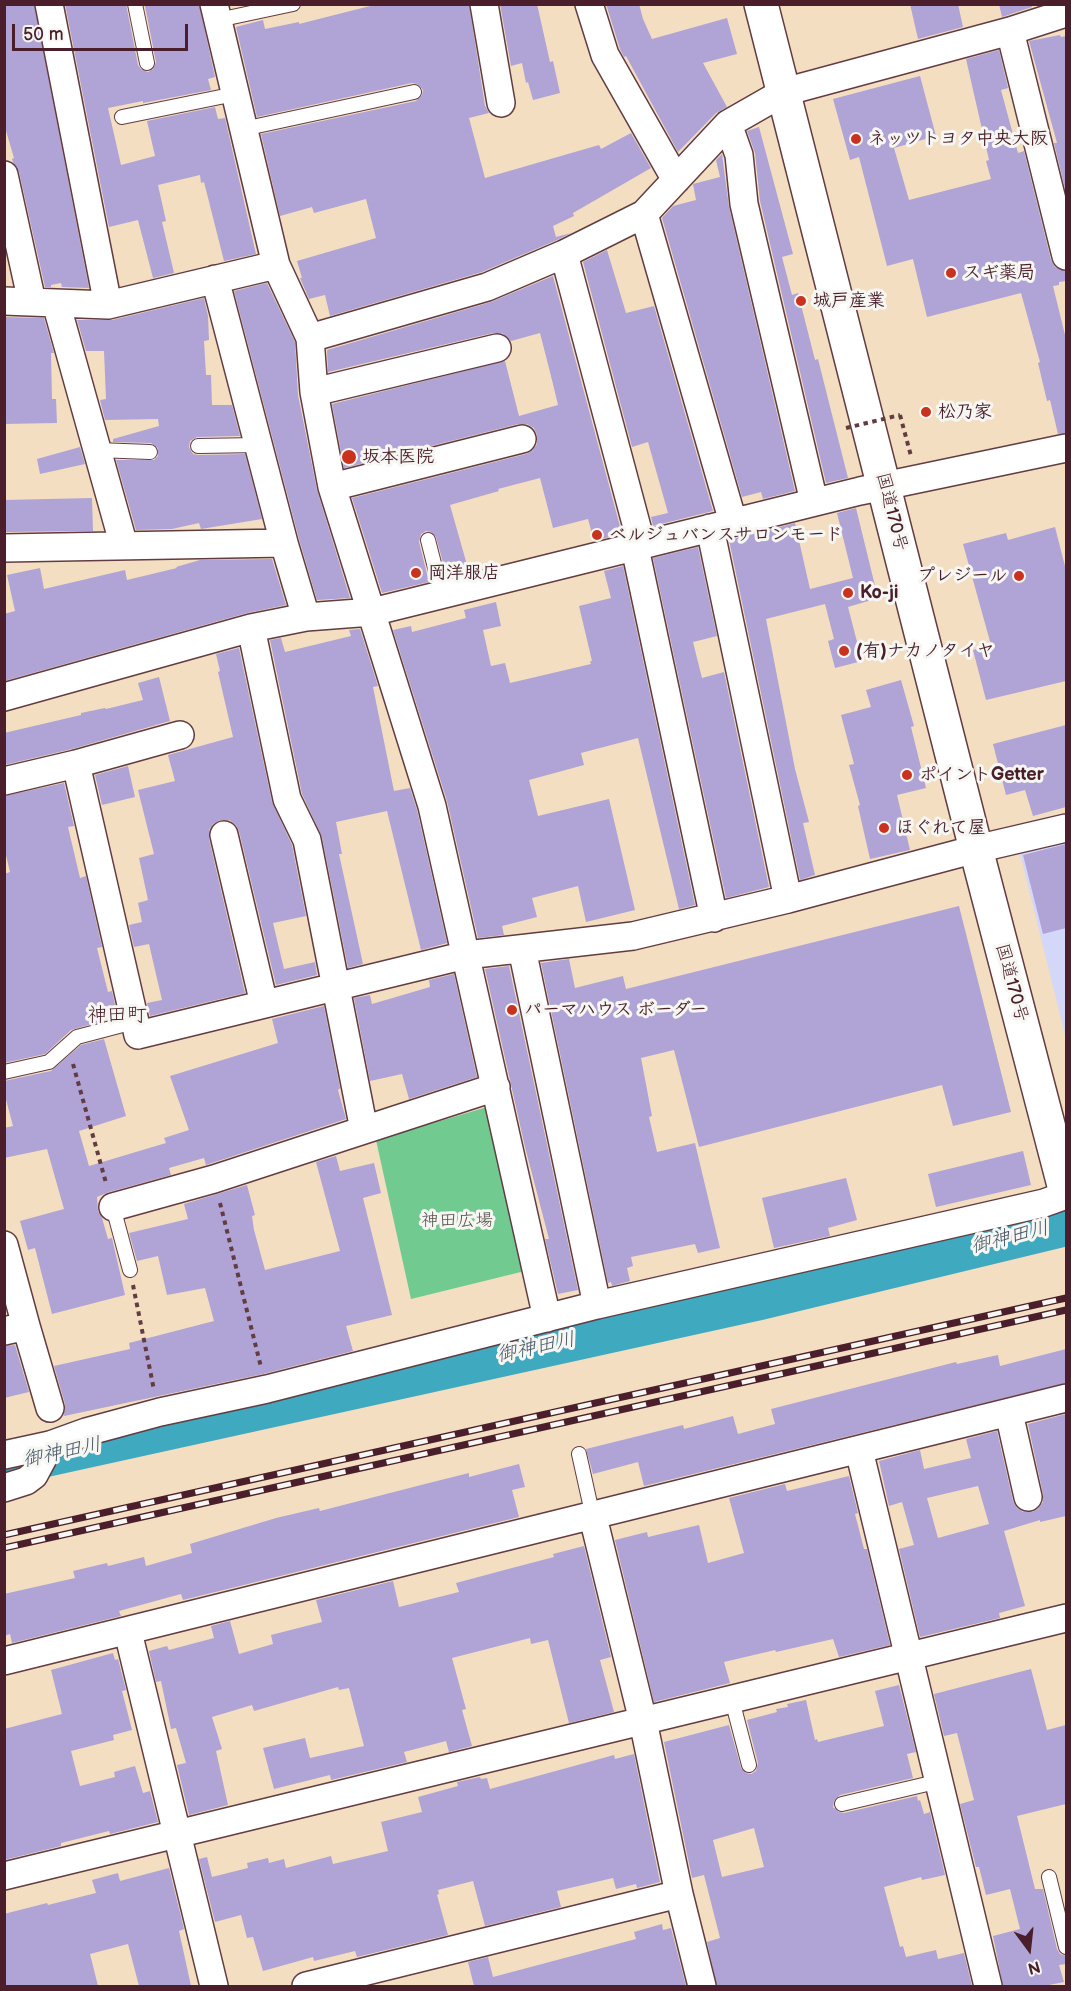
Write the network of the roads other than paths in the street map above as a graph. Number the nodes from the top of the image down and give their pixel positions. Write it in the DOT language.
graph roads {
  1 [pos="49,4"];
  2 [pos="135,4"];
  3 [pos="293,4"];
  4 [pos="484,4"];
  5 [pos="589,4"];
  6 [pos="761,4"];
  7 [pos="1057,11"];
  8 [pos="216,12"];
  9 [pos="1010,31"];
  10 [pos="147,63"];
  11 [pos="414,92"];
  12 [pos="784,92"];
  13 [pos="235,94"];
  14 [pos="501,103"];
  15 [pos="122,117"];
  16 [pos="728,124"];
  17 [pos="243,129"];
  18 [pos="4,175"];
  19 [pos="676,180"];
  20 [pos="644,214"];
  21 [pos="564,254"];
  22 [pos="1066,256"];
  23 [pos="276,266"];
  24 [pos="214,279"];
  25 [pos="4,302"];
  26 [pos="44,302"];
  27 [pos="108,305"];
  28 [pos="310,338"];
  29 [pos="497,348"];
  30 [pos="314,392"];
  31 [pos="522,439"];
  32 [pos="258,445"];
  33 [pos="198,446"];
  34 [pos="1066,448"];
  35 [pos="97,450"];
  36 [pos="150,452"];
  37 [pos="884,486"];
  38 [pos="332,487"];
  39 [pos="814,502"];
  40 [pos="722,525"];
  41 [pos="428,540"];
  42 [pos="284,543"];
  43 [pos="124,546"];
  44 [pos="638,547"];
  45 [pos="4,548"];
  46 [pos="442,595"];
  47 [pos="372,612"];
  48 [pos="306,617"];
  49 [pos="251,628"];
  50 [pos="4,696"];
  51 [pos="180,735"];
  52 [pos="76,765"];
  53 [pos="4,781"];
  54 [pos="1066,828"];
  55 [pos="224,835"];
  56 [pos="976,849"];
  57 [pos="788,899"];
  58 [pos="714,918"];
  59 [pos="522,949"];
  60 [pos="466,955"];
  61 [pos="336,985"];
  62 [pos="264,1004"];
  63 [pos="135,1022"];
  64 [pos="4,1072"];
  65 [pos="496,1087"];
  66 [pos="364,1130"];
  67 [pos="1066,1194"];
  68 [pos="113,1207"];
  69 [pos="4,1245"];
  70 [pos="130,1270"];
  71 [pos="597,1305"];
  72 [pos="547,1318"];
  73 [pos="15,1328"];
  74 [pos="1066,1398"];
  75 [pos="50,1408"];
  76 [pos="1009,1413"];
  77 [pos="859,1450"];
  78 [pos="579,1454"];
  79 [pos="4,1455"];
  80 [pos="44,1458"];
  81 [pos="4,1488"];
  82 [pos="1028,1497"];
  83 [pos="593,1517"];
  84 [pos="1066,1618"];
  85 [pos="128,1632"];
  86 [pos="910,1657"];
  87 [pos="4,1661"];
  88 [pos="732,1700"];
  89 [pos="643,1721"];
  90 [pos="749,1765"];
  91 [pos="940,1781"];
  92 [pos="842,1804"];
  93 [pos="177,1834"];
  94 [pos="4,1876"];
  95 [pos="1049,1877"];
  96 [pos="679,1894"];
  97 [pos="1066,1947"];
  98 [pos="214,1986"];
  99 [pos="306,1986"];
  100 [pos="702,1986"];
  101 [pos="988,1986"];
  1 -- 27 [label="street"];
  2 -- 10 [label="lane"];
  3 -- 8 [label="lane"];
  4 -- 14 [label="street"];
  5 -- 19 [label="street"];
  6 -- 12 [label="highway, 国道170号"];
  7 -- 9 [label="street"];
  8 -- 13 [label="street"];
  9 -- 12 [label="street"];
  9 -- 22 [label="street"];
  11 -- 17 [label="lane"];
  12 -- 16 [label="street"];
  12 -- 37 [label="highway, 国道170号"];
  13 -- 15 [label="lane"];
  13 -- 17 [label="street"];
  16 -- 19 [label="street"];
  16 -- 39 [label="street"];
  17 -- 23 [label="street"];
  18 -- 26 [label="street"];
  19 -- 20 [label="street"];
  20 -- 21 [label="street"];
  20 -- 40 [label="street"];
  21 -- 28 [label="street"];
  21 -- 44 [label="street"];
  23 -- 24 [label="street"];
  23 -- 28 [label="street"];
  24 -- 27 [label="street"];
  24 -- 32 [label="street"];
  25 -- 26 [label="street"];
  26 -- 27 [label="street"];
  26 -- 35 [label="street"];
  28 -- 30 [label="street"];
  29 -- 30 [label="street"];
  30 -- 38 [label="street"];
  31 -- 38 [label="street"];
  32 -- 33 [label="lane"];
  32 -- 42 [label="street"];
  34 -- 37 [label="street"];
  35 -- 36 [label="lane"];
  35 -- 43 [label="street"];
  37 -- 39 [label="street"];
  37 -- 56 [label="highway, 国道170号"];
  38 -- 47 [label="street"];
  39 -- 40 [label="street"];
  40 -- 44 [label="street"];
  40 -- 57 [label="street"];
  41 -- 46 [label="lane"];
  42 -- 43 [label="street"];
  42 -- 48 [label="street"];
  43 -- 45 [label="street"];
  44 -- 46 [label="street"];
  44 -- 58 [label="street"];
  46 -- 47 [label="street"];
  47 -- 48 [label="street"];
  47 -- 60 [label="street"];
  48 -- 49 [label="street"];
  49 -- 50 [label="street"];
  49 -- 61 [label="street"];
  51 -- 52 [label="street"];
  52 -- 53 [label="street"];
  52 -- 63 [label="street"];
  54 -- 56 [label="street"];
  55 -- 62 [label="street"];
  56 -- 57 [label="street"];
  56 -- 67 [label="highway, 国道170号"];
  57 -- 58 [label="street"];
  58 -- 59 [label="street"];
  59 -- 60 [label="street"];
  59 -- 71 [label="street"];
  60 -- 61 [label="street"];
  60 -- 65 [label="street"];
  61 -- 62 [label="street"];
  61 -- 66 [label="street"];
  62 -- 63 [label="street"];
  63 -- 64 [label="lane"];
  65 -- 66 [label="street"];
  65 -- 72 [label="street"];
  66 -- 68 [label="street"];
  67 -- 71 [label="street"];
  68 -- 70 [label="lane"];
  69 -- 73 [label="street"];
  71 -- 72 [label="street"];
  72 -- 80 [label="street"];
  73 -- 75 [label="street"];
  74 -- 76 [label="street"];
  76 -- 77 [label="street"];
  76 -- 82 [label="street"];
  77 -- 83 [label="street"];
  77 -- 86 [label="street"];
  78 -- 83 [label="lane"];
  79 -- 80 [label="street"];
  80 -- 81 [label="street"];
  83 -- 85 [label="street"];
  83 -- 89 [label="street"];
  84 -- 86 [label="street"];
  85 -- 87 [label="street"];
  85 -- 93 [label="street"];
  86 -- 88 [label="street"];
  86 -- 91 [label="street"];
  88 -- 89 [label="street"];
  88 -- 90 [label="lane"];
  89 -- 93 [label="street"];
  89 -- 96 [label="street"];
  91 -- 92 [label="lane"];
  91 -- 101 [label="street"];
  93 -- 94 [label="street"];
  93 -- 98 [label="street"];
  95 -- 97 [label="lane"];
  96 -- 99 [label="street"];
  96 -- 100 [label="street"];
}
